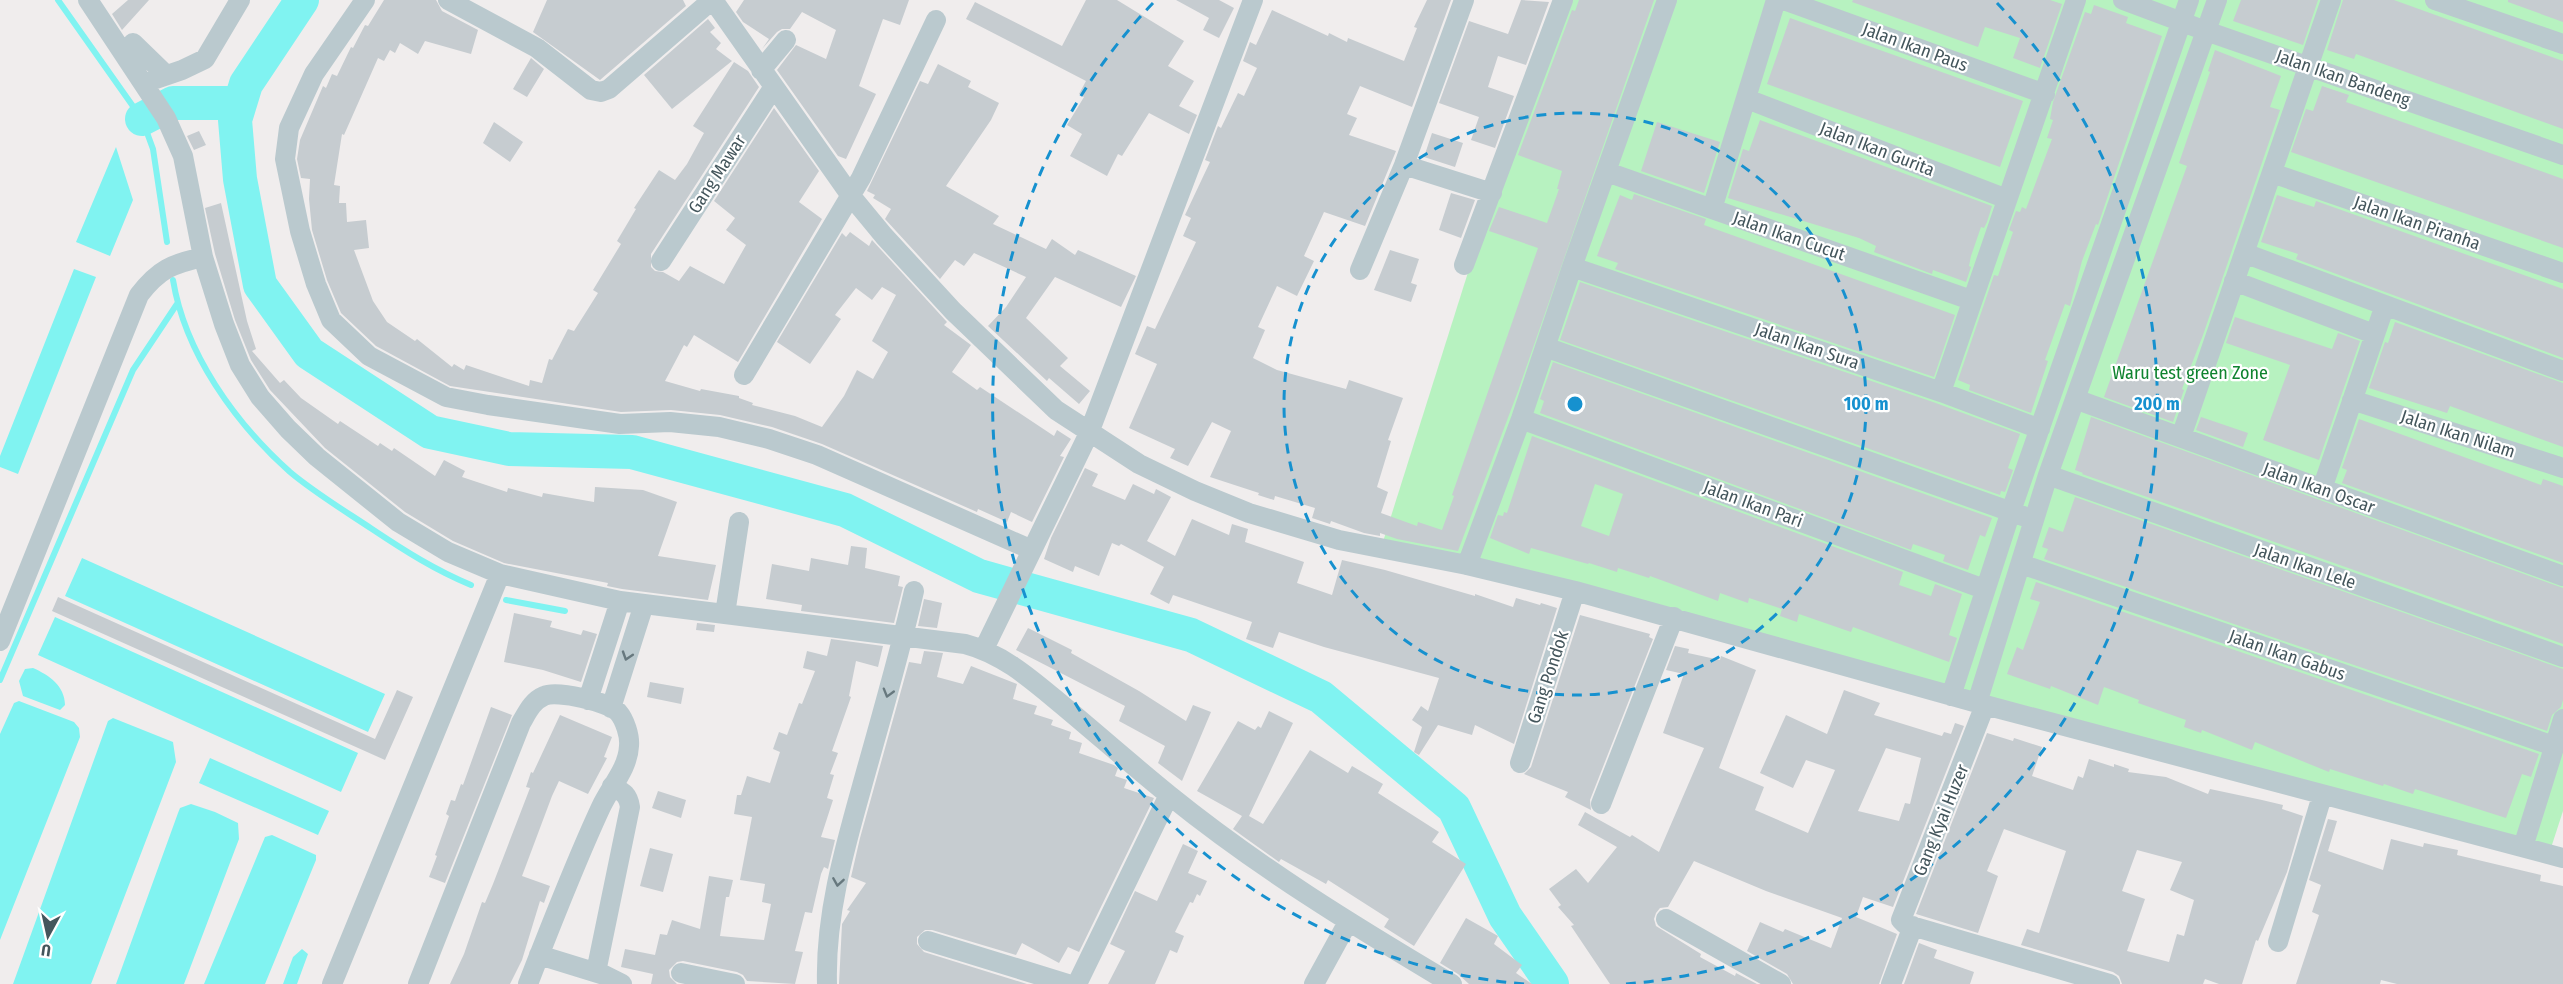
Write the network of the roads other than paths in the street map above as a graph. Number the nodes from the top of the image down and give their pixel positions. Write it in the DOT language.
graph roads {
  1 [pos="88,0"];
  2 [pos="240,0"];
  3 [pos="365,0"];
  4 [pos="448,0"];
  5 [pos="713,0"];
  6 [pos="1464,0"];
  7 [pos="1563,0"];
  8 [pos="1667,0"];
  9 [pos="1776,0"];
  10 [pos="1784,0"];
  11 [pos="2076,0"];
  12 [pos="2123,0"];
  13 [pos="2189,0"];
  14 [pos="2217,0"];
  15 [pos="2331,0"];
  16 [pos="2435,0"];
  17 [pos="1247,2"];
  18 [pos="936,20"];
  19 [pos="2181,22"];
  20 [pos="2205,31"];
  21 [pos="786,40"];
  22 [pos="133,43"];
  23 [pos="2563,44"];
  24 [pos="2308,66"];
  25 [pos="761,70"];
  26 [pos="166,75"];
  27 [pos="773,88"];
  28 [pos="148,91"];
  29 [pos="2045,94"];
  30 [pos="1747,99"];
  31 [pos="2563,155"];
  32 [pos="1404,165"];
  33 [pos="1607,172"];
  34 [pos="2272,173"];
  35 [pos="1492,193"];
  36 [pos="851,196"];
  37 [pos="2007,199"];
  38 [pos="1712,209"];
  39 [pos="2102,250"];
  40 [pos="2244,253"];
  41 [pos="2125,258"];
  42 [pos="195,259"];
  43 [pos="661,261"];
  44 [pos="1464,265"];
  45 [pos="1572,267"];
  46 [pos="1360,270"];
  47 [pos="2563,273"];
  48 [pos="2234,281"];
  49 [pos="1971,300"];
  50 [pos="2385,305"];
  51 [pos="2374,334"];
  52 [pos="1545,347"];
  53 [pos="2563,371"];
  54 [pos="744,375"];
  55 [pos="1941,392"];
  56 [pos="2075,399"];
  57 [pos="2352,400"];
  58 [pos="1521,419"];
  59 [pos="2040,429"];
  60 [pos="1089,433"];
  61 [pos="2181,437"];
  62 [pos="2563,468"];
  63 [pos="2048,475"];
  64 [pos="2322,489"];
  65 [pos="2011,512"];
  66 [pos="2034,520"];
  67 [pos="739,522"];
  68 [pos="1029,557"];
  69 [pos="2021,564"];
  70 [pos="1467,565"];
  71 [pos="500,574"];
  72 [pos="2563,576"];
  73 [pos="1984,589"];
  74 [pos="914,591"];
  75 [pos="1575,591"];
  76 [pos="620,601"];
  77 [pos="644,604"];
  78 [pos="725,614"];
  79 [pos="1674,617"];
  80 [pos="903,637"];
  81 [pos="0,641"];
  82 [pos="984,649"];
  83 [pos="2563,657"];
  84 [pos="1951,696"];
  85 [pos="588,700"];
  86 [pos="1981,704"];
  87 [pos="610,708"];
  88 [pos="2563,719"];
  89 [pos="2554,746"];
  90 [pos="1520,763"];
  91 [pos="612,786"];
  92 [pos="1169,795"];
  93 [pos="2322,796"];
  94 [pos="1601,804"];
  95 [pos="2523,847"];
  96 [pos="2563,858"];
  97 [pos="1666,919"];
  98 [pos="1348,922"];
  99 [pos="1913,926"];
  100 [pos="928,941"];
  101 [pos="2278,942"];
  102 [pos="539,956"];
  103 [pos="596,972"];
  104 [pos="681,973"];
  105 [pos="333,984"];
  106 [pos="418,984"];
  107 [pos="528,984"];
  108 [pos="622,984"];
  109 [pos="735,984"];
  110 [pos="827,984"];
  111 [pos="1068,984"];
  112 [pos="1077,984"];
  113 [pos="1314,984"];
  114 [pos="1452,984"];
  115 [pos="1781,984"];
  116 [pos="1891,984"];
  117 [pos="2110,984"];
  1 -- 28 [label="street"];
  2 -- 26 [label="street"];
  3 -- 68 [label="street"];
  4 -- 5 [label="street"];
  5 -- 25 [label="street"];
  6 -- 32 [label="street"];
  7 -- 35 [label="street"];
  8 -- 33 [label="street"];
  9 -- 30 [label="street"];
  10 -- 29 [label="street, Jalan Ikan Paus"];
  11 -- 29 [label="street"];
  12 -- 19 [label="street, Jalan Ikan Bandeng"];
  13 -- 19 [label="street"];
  14 -- 20 [label="street"];
  15 -- 24 [label="street"];
  16 -- 23 [label="street"];
  17 -- 60 [label="street"];
  18 -- 36 [label="street"];
  19 -- 20 [label="street, Jalan Ikan Bandeng"];
  19 -- 39 [label="street"];
  20 -- 24 [label="street, Jalan Ikan Bandeng"];
  20 -- 41 [label="street"];
  21 -- 25 [label="street"];
  22 -- 26 [label="street"];
  24 -- 31 [label="street, Jalan Ikan Bandeng"];
  24 -- 34 [label="street"];
  25 -- 27 [label="street"];
  26 -- 28 [label="street"];
  27 -- 36 [label="street"];
  27 -- 43 [label="street, Gang Mawar"];
  28 -- 42 [label="street"];
  29 -- 37 [label="street"];
  30 -- 37 [label="street, Jalan Ikan Gurita"];
  30 -- 38 [label="street"];
  32 -- 35 [label="street"];
  32 -- 46 [label="street"];
  33 -- 38 [label="street, Jalan Ikan Cucut"];
  33 -- 45 [label="street"];
  34 -- 40 [label="street"];
  34 -- 47 [label="street, Jalan Ikan Piranha"];
  35 -- 44 [label="street"];
  36 -- 54 [label="street"];
  36 -- 60 [label="street"];
  37 -- 49 [label="street"];
  38 -- 49 [label="street, Jalan Ikan Cucut"];
  39 -- 41 [label="street"];
  39 -- 59 [label="street"];
  40 -- 48 [label="street"];
  40 -- 50 [label="street"];
  41 -- 56 [label="street"];
  42 -- 71 [label="street"];
  42 -- 81 [label="street"];
  45 -- 52 [label="street"];
  45 -- 55 [label="street, Jalan Ikan Sura"];
  48 -- 51 [label="street"];
  48 -- 61 [label="street"];
  49 -- 55 [label="street"];
  50 -- 51 [label="street"];
  50 -- 53 [label="street"];
  51 -- 57 [label="street"];
  52 -- 58 [label="street"];
  52 -- 65 [label="street"];
  55 -- 59 [label="street, Jalan Ikan Sura"];
  56 -- 61 [label="street, Jalan Ikan Oscar"];
  56 -- 63 [label="street"];
  57 -- 62 [label="street, Jalan Ikan Nilam"];
  57 -- 64 [label="street"];
  58 -- 70 [label="street"];
  58 -- 73 [label="street, Jalan Ikan Pari"];
  59 -- 65 [label="street"];
  60 -- 68 [label="street"];
  60 -- 70 [label="street"];
  61 -- 64 [label="street, Jalan Ikan Oscar"];
  63 -- 66 [label="street"];
  63 -- 83 [label="street, Jalan Ikan Lele"];
  64 -- 72 [label="street, Jalan Ikan Oscar"];
  65 -- 66 [label="street"];
  65 -- 73 [label="street"];
  66 -- 69 [label="street"];
  67 -- 78 [label="street"];
  68 -- 82 [label="street"];
  69 -- 86 [label="street"];
  69 -- 89 [label="street, Jalan Ikan Gabus"];
  70 -- 75 [label="street"];
  71 -- 76 [label="street"];
  71 -- 105 [label="street"];
  73 -- 84 [label="street"];
  74 -- 80 [label="street"];
  75 -- 79 [label="street"];
  75 -- 90 [label="street, Gang Pondok"];
  76 -- 77 [label="street"];
  76 -- 85 [label="street"];
  77 -- 78 [label="street"];
  77 -- 87 [label="street, one-way"];
  78 -- 80 [label="street"];
  79 -- 84 [label="street"];
  79 -- 94 [label="street"];
  80 -- 82 [label="street"];
  80 -- 110 [label="street, one-way"];
  82 -- 92 [label="street"];
  84 -- 86 [label="street"];
  85 -- 87 [label="street"];
  85 -- 106 [label="street"];
  86 -- 93 [label="street"];
  86 -- 99 [label="street, Gang Kyai Huzer"];
  87 -- 91 [label="street"];
  88 -- 89 [label="street"];
  89 -- 95 [label="street"];
  91 -- 102 [label="street"];
  91 -- 103 [label="street"];
  92 -- 98 [label="street"];
  92 -- 112 [label="street"];
  93 -- 95 [label="street"];
  93 -- 101 [label="street"];
  95 -- 96 [label="street"];
  97 -- 115 [label="street"];
  98 -- 113 [label="street"];
  98 -- 114 [label="street"];
  99 -- 116 [label="street"];
  99 -- 117 [label="street"];
  100 -- 111 [label="street"];
  102 -- 103 [label="street"];
  102 -- 107 [label="street"];
  103 -- 108 [label="street"];
  104 -- 109 [label="street"];
}
